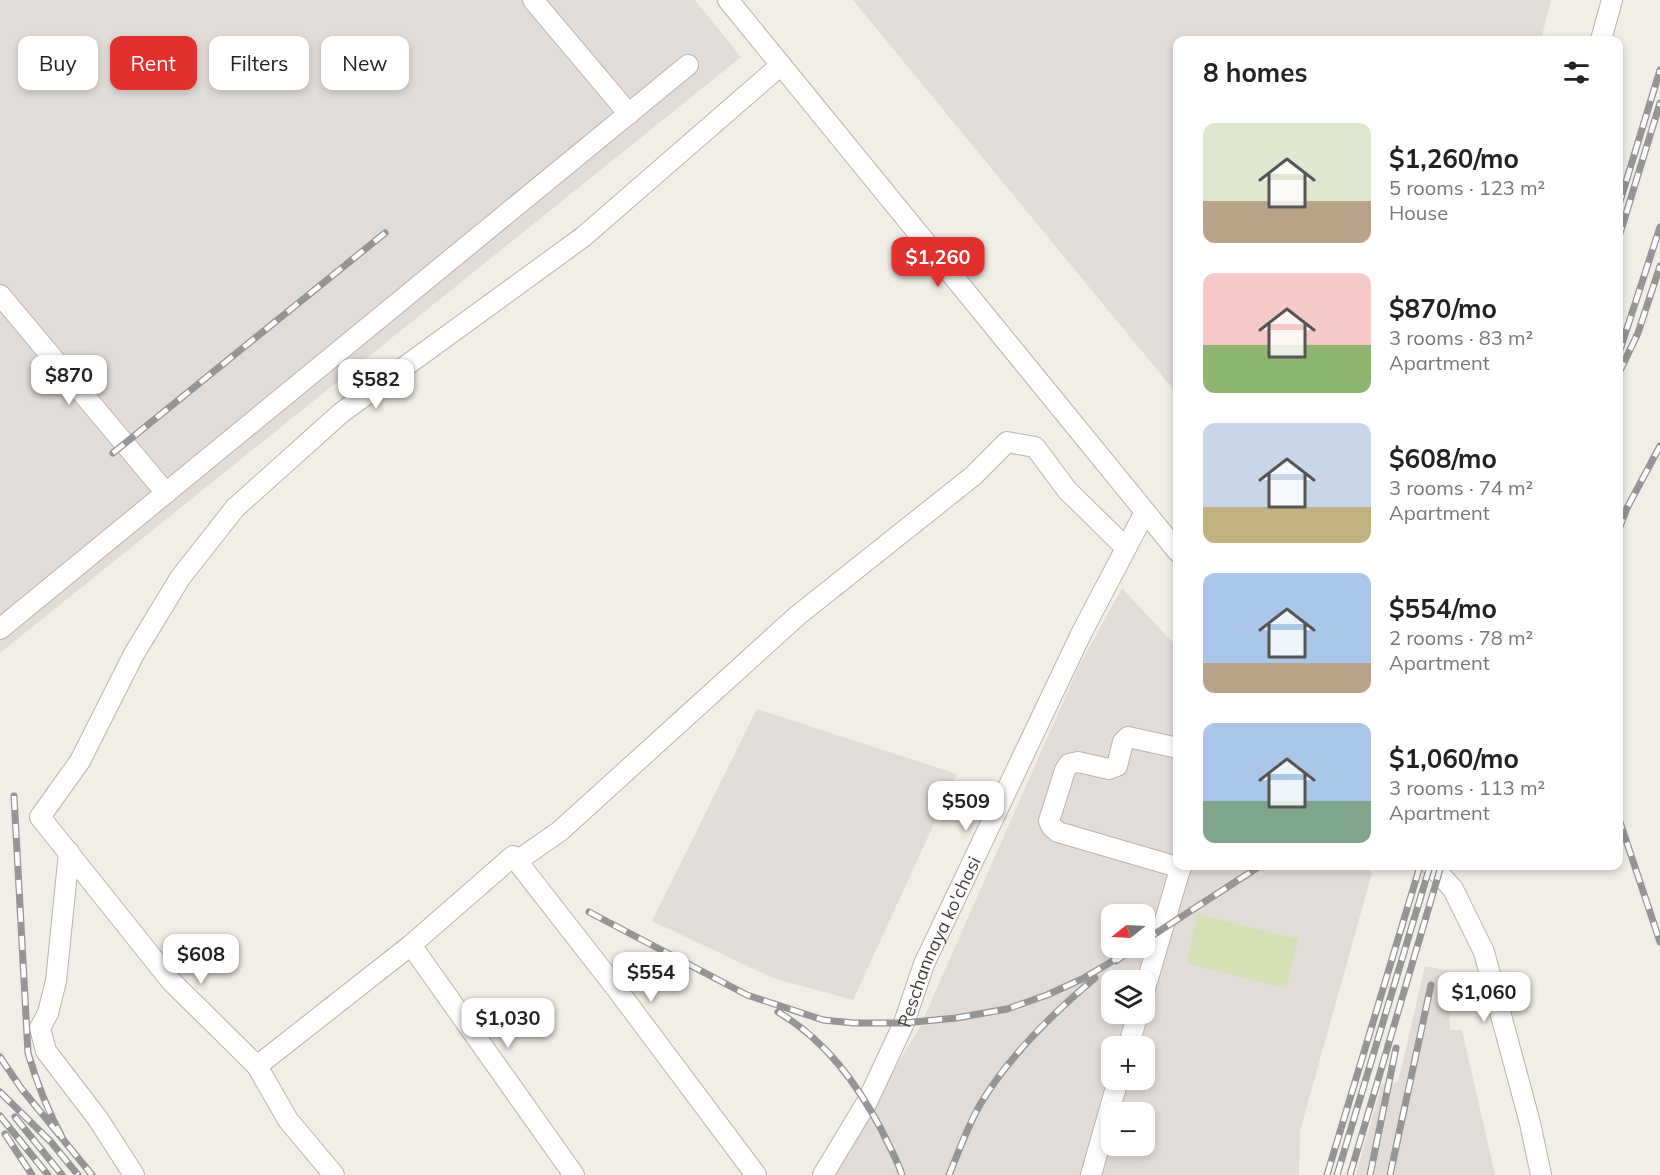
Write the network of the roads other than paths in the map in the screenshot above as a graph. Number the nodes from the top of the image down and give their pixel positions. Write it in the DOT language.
graph roads {
  1 [pos="533,0"];
  2 [pos="728,0"];
  3 [pos="1612,0"];
  4 [pos="1602,36"];
  5 [pos="688,65"];
  6 [pos="781,65"];
  7 [pos="629,114"];
  8 [pos="0,294"];
  9 [pos="166,493"];
  10 [pos="1145,512"];
  11 [pos="1173,546"];
  12 [pos="1126,548"];
  13 [pos="0,629"];
  14 [pos="1173,747"];
  15 [pos="69,852"];
  16 [pos="517,861"];
  17 [pos="1173,865"];
  18 [pos="1180,870"];
  19 [pos="1435,870"];
  20 [pos="411,945"];
  21 [pos="1151,970"];
  22 [pos="256,1066"];
  23 [pos="1115,1090"];
  24 [pos="134,1175"];
  25 [pos="334,1175"];
  26 [pos="574,1175"];
  27 [pos="756,1175"];
  28 [pos="823,1175"];
  29 [pos="1091,1175"];
  30 [pos="1540,1175"];
  1 -- 7 [label="street"];
  2 -- 6 [label="street"];
  3 -- 4 [label="street"];
  5 -- 7 [label="street"];
  6 -- 10 [label="street"];
  6 -- 15 [label="street"];
  7 -- 9 [label="street"];
  8 -- 9 [label="street"];
  9 -- 13 [label="street"];
  10 -- 11 [label="street"];
  10 -- 12 [label="street, Peschannaya ko'chasi"];
  12 -- 16 [label="street"];
  12 -- 28 [label="street, Peschannaya ko'chasi"];
  14 -- 17 [label="street"];
  15 -- 22 [label="street"];
  15 -- 24 [label="street"];
  16 -- 20 [label="street"];
  16 -- 27 [label="street"];
  18 -- 21 [label="street"];
  19 -- 30 [label="street"];
  20 -- 22 [label="street"];
  20 -- 26 [label="street"];
  22 -- 25 [label="street"];
  23 -- 29 [label="street"];
}
